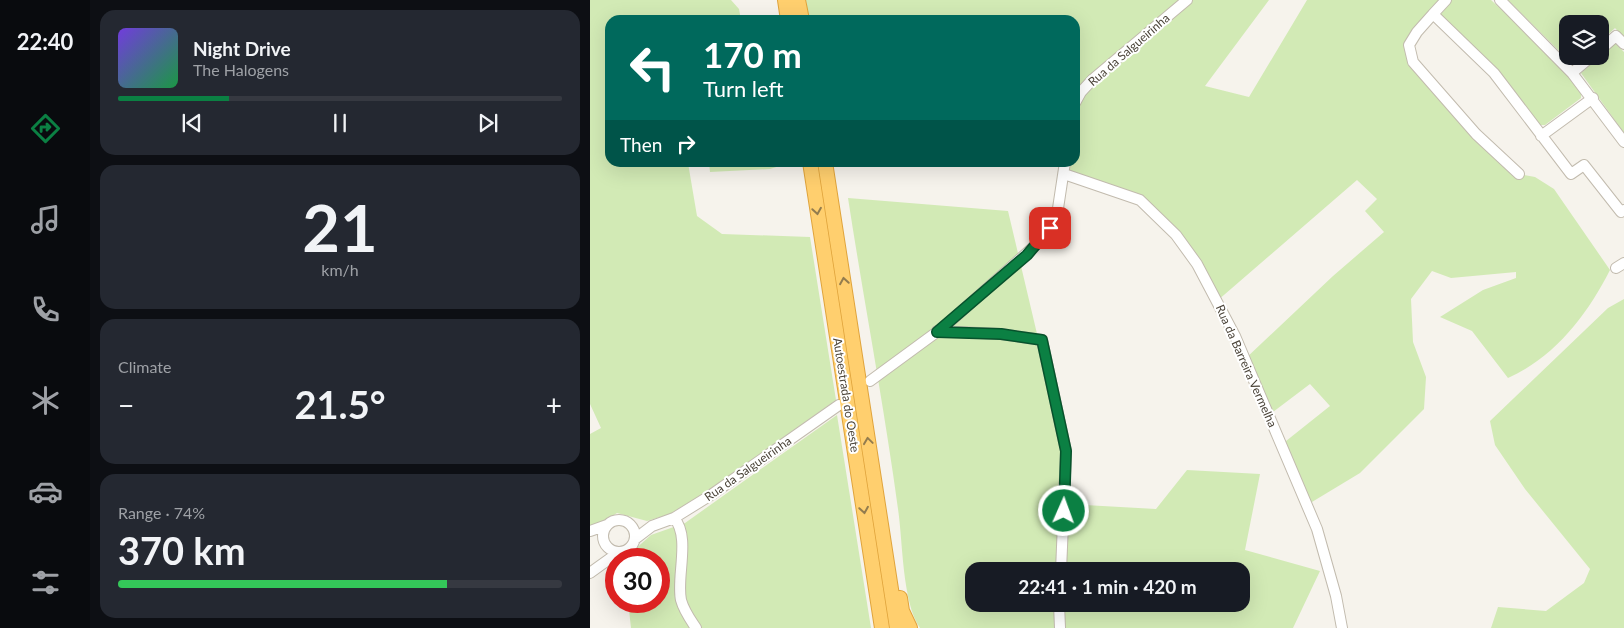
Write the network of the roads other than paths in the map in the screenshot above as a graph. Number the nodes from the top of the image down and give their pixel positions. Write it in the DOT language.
graph roads {
  1 [pos="785,0"];
  2 [pos="798,0"];
  3 [pos="1187,0"];
  4 [pos="1446,0"];
  5 [pos="1500,0"];
  6 [pos="1433,14"];
  7 [pos="787,15"];
  8 [pos="801,15"];
  9 [pos="1609,42"];
  10 [pos="1624,44"];
  11 [pos="1581,65"];
  12 [pos="1572,73"];
  13 [pos="1080,92"];
  14 [pos="1593,98"];
  15 [pos="1541,136"];
  16 [pos="1624,142"];
  17 [pos="811,167"];
  18 [pos="826,167"];
  19 [pos="1065,167"];
  20 [pos="1064,174"];
  21 [pos="1519,174"];
  22 [pos="1623,211"];
  23 [pos="937,332"];
  24 [pos="870,381"];
  25 [pos="839,405"];
  26 [pos="872,472"];
  27 [pos="674,518"];
  28 [pos="607,525"];
  29 [pos="632,526"];
  30 [pos="652,526"];
  31 [pos="590,532"];
  32 [pos="635,539"];
  33 [pos="605,543"];
  34 [pos="605,548"];
  35 [pos="612,548"];
  36 [pos="629,548"];
  37 [pos="605,561"];
  38 [pos="1061,562"];
  39 [pos="590,573"];
  40 [pos="1059,612"];
  41 [pos="696,628"];
  42 [pos="882,628"];
  43 [pos="897,628"];
  44 [pos="910,628"];
  45 [pos="1060,628"];
  46 [pos="1342,628"];
  1 -- 7 [label="highway"];
  2 -- 8 [label="highway"];
  3 -- 13 [label="street, Rua da Salgueirinha"];
  4 -- 6 [label="street"];
  5 -- 12 [label="street"];
  6 -- 15 [label="street"];
  6 -- 21 [label="street"];
  9 -- 10 [label="street"];
  11 -- 12 [label="street"];
  12 -- 14 [label="street"];
  14 -- 15 [label="street"];
  14 -- 16 [label="street"];
  15 -- 22 [label="street"];
  17 -- 42 [label="highway, Autoestrada do Oeste, one-way"];
  26 -- 18 [label="highway, Autoestrada do Oeste, one-way"];
  19 -- 20 [label="street"];
  20 -- 23 [label="street"];
  20 -- 46 [label="street, Rua da Barreira Vermelha"];
  23 -- 24 [label="street"];
  23 -- 38 [label="street"];
  25 -- 27 [label="street, Rua da Salgueirinha"];
  26 -- 43 [label="highway, Autoestrada do Oeste"];
  26 -- 44 [label="highway"];
  27 -- 30 [label="street, Rua da Salgueirinha"];
  27 -- 41 [label="street"];
  28 -- 29 [label="street"];
  28 -- 31 [label="street"];
  28 -- 33 [label="street"];
  29 -- 30 [label="street, Rua da Salgueirinha"];
  29 -- 32 [label="street"];
  30 -- 32 [label="street, Rua da Salgueirinha"];
  31 -- 33 [label="street"];
  32 -- 36 [label="street"];
  33 -- 34 [label="street"];
  33 -- 35 [label="street"];
  37 -- 39 [label="street"];
  40 -- 45 [label="street"];
}
